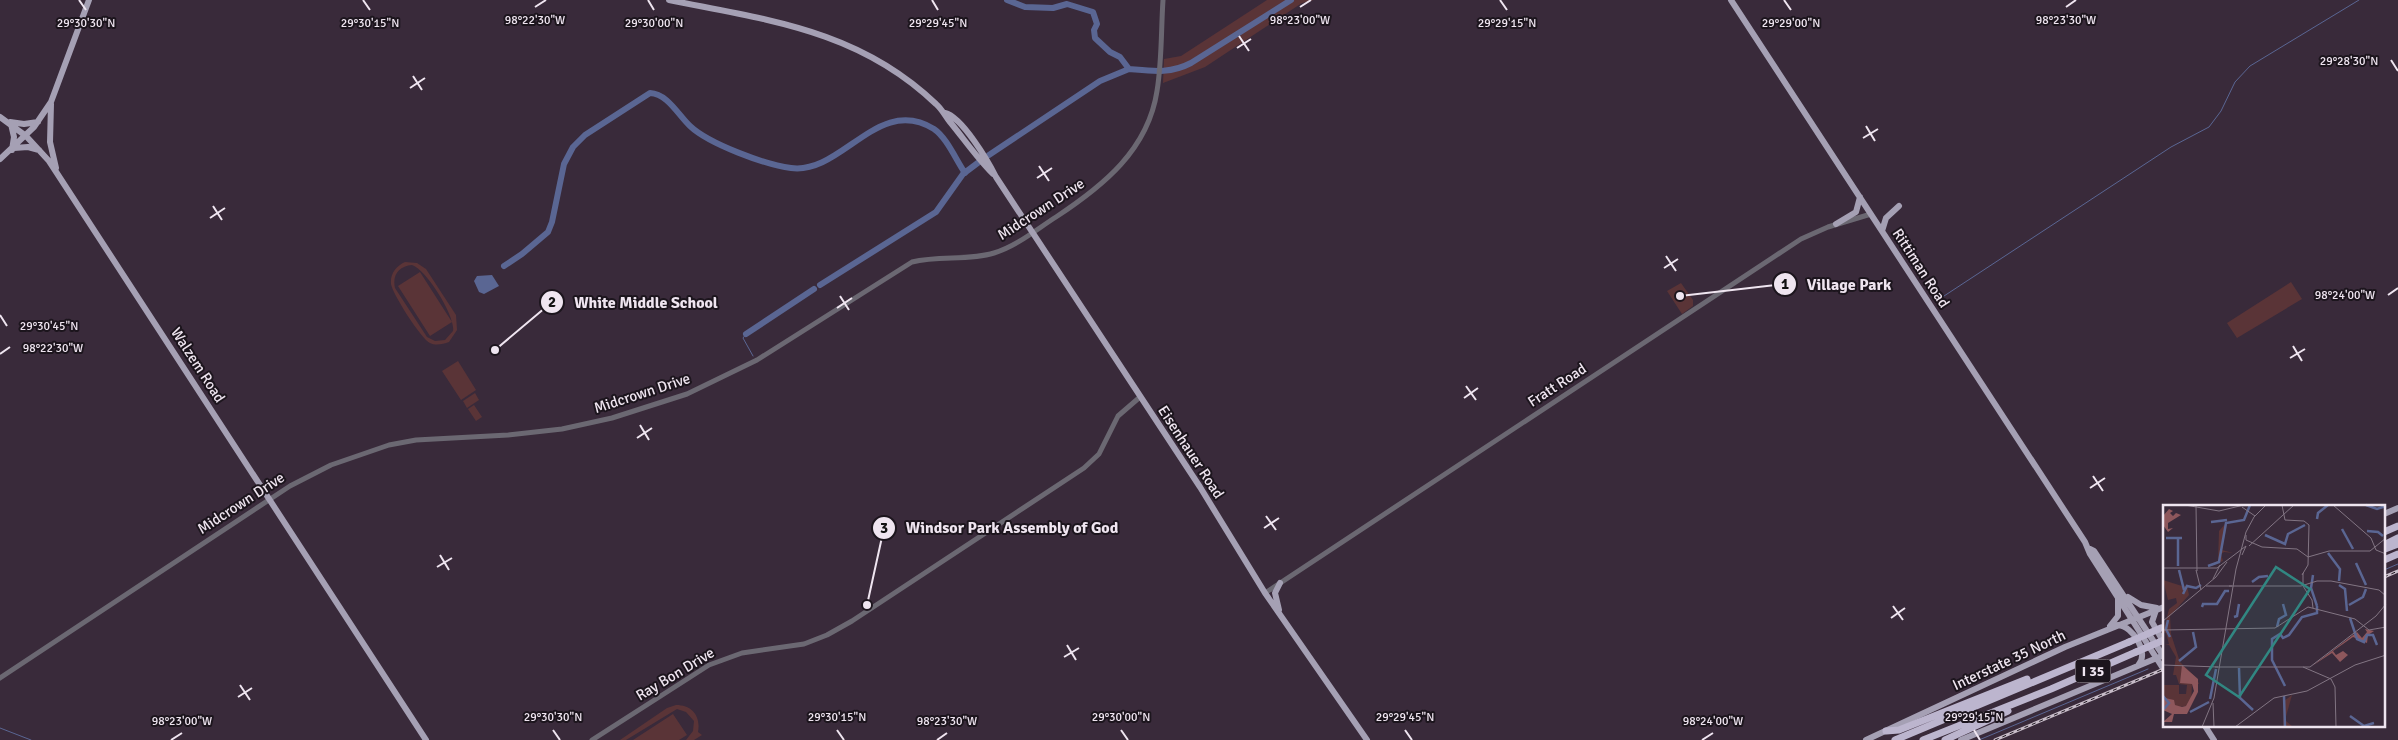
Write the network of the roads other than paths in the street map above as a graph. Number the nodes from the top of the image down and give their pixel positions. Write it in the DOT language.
graph roads {
  1 [pos="89,0"];
  2 [pos="669,0"];
  3 [pos="1163,0"];
  4 [pos="1731,0"];
  5 [pos="51,102"];
  6 [pos="945,113"];
  7 [pos="0,117"];
  8 [pos="38,122"];
  9 [pos="9,123"];
  10 [pos="964,133"];
  11 [pos="26,136"];
  12 [pos="13,149"];
  13 [pos="40,150"];
  14 [pos="0,159"];
  15 [pos="58,174"];
  16 [pos="996,177"];
  17 [pos="1860,197"];
  18 [pos="1900,206"];
  19 [pos="1871,214"];
  20 [pos="1836,224"];
  21 [pos="1882,231"];
  22 [pos="1032,232"];
  23 [pos="1140,397"];
  24 [pos="269,499"];
  25 [pos="2398,508"];
  26 [pos="2386,513"];
  27 [pos="2398,526"];
  28 [pos="2386,531"];
  29 [pos="2398,538"];
  30 [pos="2386,544"];
  31 [pos="2398,544"];
  32 [pos="2386,549"];
  33 [pos="2398,556"];
  34 [pos="2386,560"];
  35 [pos="1280,583"];
  36 [pos="1265,593"];
  37 [pos="2118,593"];
  38 [pos="2161,608"];
  39 [pos="2135,618"];
  40 [pos="1285,622"];
  41 [pos="2117,625"];
  42 [pos="2109,627"];
  43 [pos="2163,627"];
  44 [pos="2163,639"];
  45 [pos="2163,641"];
  46 [pos="2162,656"];
  47 [pos="2138,665"];
  48 [pos="2163,670"];
  49 [pos="2058,671"];
  50 [pos="0,678"];
  51 [pos="2051,689"];
  52 [pos="2206,728"];
  53 [pos="1886,732"];
  54 [pos="426,740"];
  55 [pos="592,740"];
  56 [pos="1367,740"];
  57 [pos="1866,740"];
  58 [pos="1895,740"];
  59 [pos="1923,740"];
  60 [pos="1945,740"];
  61 [pos="1961,740"];
  62 [pos="2214,740"];
  1 -- 5 [label="main road"];
  2 -- 6 [label="main road, Eisenhauer Road"];
  3 -- 22 [label="street, Midcrown Drive"];
  4 -- 17 [label="main road, Rittiman Road"];
  5 -- 8 [label="main road"];
  5 -- 15 [label="main road"];
  6 -- 10 [label="main road, Eisenhauer Road"];
  6 -- 10 [label="main road, Eisenhauer Road"];
  7 -- 9 [label="main road, Walzem Road"];
  8 -- 9 [label="main road"];
  8 -- 11 [label="main road"];
  9 -- 11 [label="main road, Walzem Road"];
  9 -- 12 [label="main road"];
  10 -- 16 [label="main road, Eisenhauer Road"];
  10 -- 16 [label="main road, Eisenhauer Road"];
  11 -- 12 [label="main road"];
  11 -- 13 [label="main road, Walzem Road"];
  12 -- 13 [label="main road"];
  12 -- 14 [label="main road"];
  13 -- 15 [label="main road, Walzem Road"];
  15 -- 24 [label="main road, Walzem Road"];
  16 -- 22 [label="main road, Eisenhauer Road"];
  17 -- 19 [label="main road, Rittiman Road"];
  17 -- 20 [label="main road"];
  18 -- 21 [label="main road"];
  19 -- 20 [label="street, Fratt Road"];
  19 -- 21 [label="main road, Rittiman Road"];
  20 -- 35 [label="street, Fratt Road"];
  21 -- 37 [label="main road, Rittiman Road"];
  22 -- 23 [label="main road, Eisenhauer Road"];
  22 -- 24 [label="street, Midcrown Drive"];
  23 -- 36 [label="main road, Eisenhauer Road"];
  23 -- 55 [label="street, Ray Bon Drive"];
  24 -- 50 [label="street, Midcrown Drive"];
  24 -- 54 [label="main road, Walzem Road"];
  25 -- 26 [label="main road"];
  27 -- 28 [label="highway"];
  29 -- 30 [label="highway"];
  31 -- 32 [label="highway"];
  33 -- 34 [label="highway"];
  35 -- 36 [label="street, Fratt Road"];
  35 -- 40 [label="main road"];
  36 -- 40 [label="main road, Eisenhauer Road"];
  37 -- 38 [label="main road"];
  37 -- 39 [label="main road, Rittiman Road"];
  37 -- 42 [label="main road"];
  38 -- 39 [label="main road, Interstate 35 North"];
  38 -- 44 [label="main road"];
  39 -- 41 [label="main road, Interstate 35 North"];
  39 -- 46 [label="main road, Rittiman Road"];
  40 -- 56 [label="main road, Eisenhauer Road"];
  41 -- 42 [label="main road, Interstate 35 North"];
  41 -- 47 [label="main road"];
  42 -- 53 [label="main road, Interstate 35 North"];
  43 -- 49 [label="highway, I 35, bridge"];
  45 -- 51 [label="highway, I 35, bridge"];
  46 -- 47 [label="main road"];
  47 -- 48 [label="main road"];
  47 -- 61 [label="main road"];
  49 -- 53 [label="highway"];
  49 -- 58 [label="highway, I 35"];
  51 -- 59 [label="highway, I 35"];
  51 -- 60 [label="highway"];
  52 -- 62 [label="main road"];
  53 -- 57 [label="main road, Interstate 35 North"];
}
